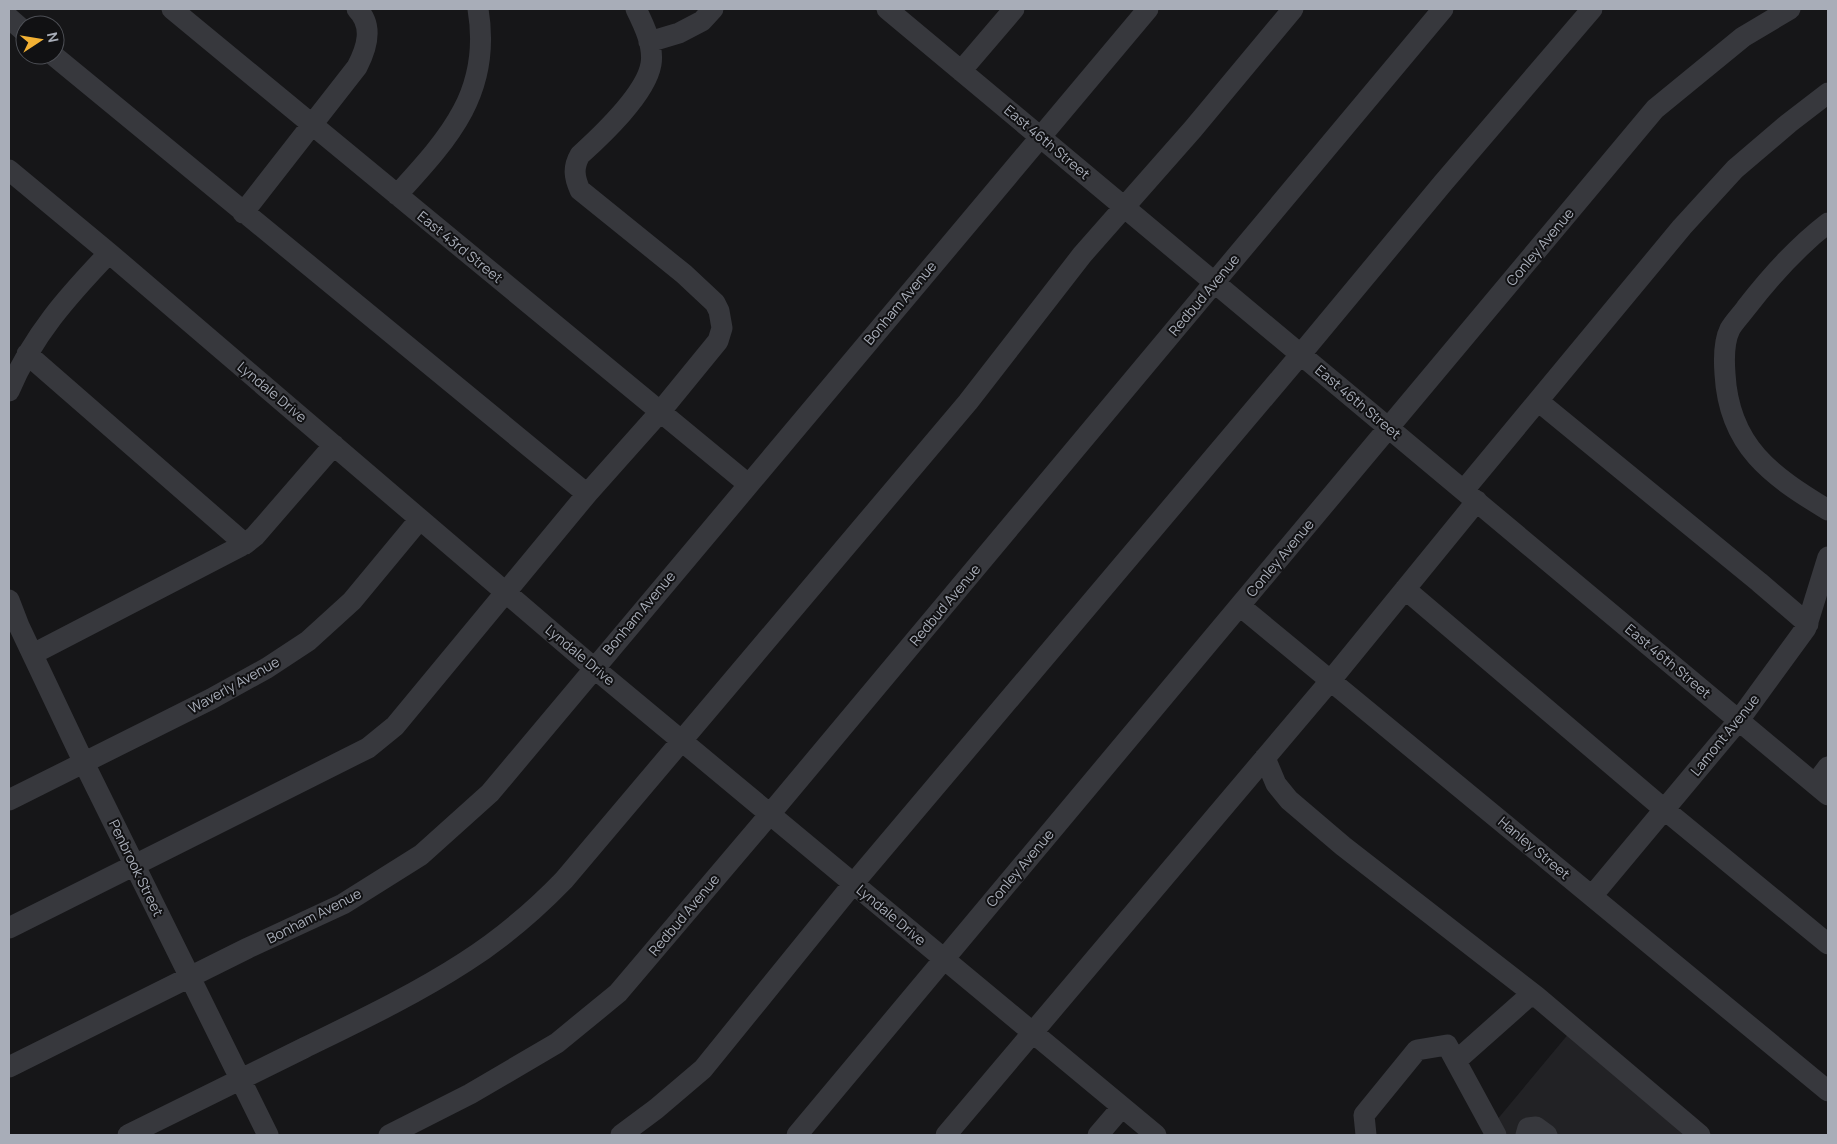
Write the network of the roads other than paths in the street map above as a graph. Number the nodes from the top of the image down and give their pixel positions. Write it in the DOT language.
graph roads {
  1 [pos="172,9"];
  2 [pos="356,9"];
  3 [pos="478,9"];
  4 [pos="636,9"];
  5 [pos="713,9"];
  6 [pos="887,9"];
  7 [pos="1014,9"];
  8 [pos="1148,9"];
  9 [pos="1293,9"];
  10 [pos="1443,9"];
  11 [pos="1592,9"];
  12 [pos="1790,9"];
  13 [pos="649,42"];
  14 [pos="65,65"];
  15 [pos="961,71"];
  16 [pos="1828,93"];
  17 [pos="312,125"];
  18 [pos="1040,136"];
  19 [pos="11,177"];
  20 [pos="397,196"];
  21 [pos="1124,207"];
  22 [pos="243,212"];
  23 [pos="1828,223"];
  24 [pos="109,253"];
  25 [pos="1214,282"];
  26 [pos="28,354"];
  27 [pos="1301,354"];
  28 [pos="9,391"];
  29 [pos="1538,401"];
  30 [pos="660,412"];
  31 [pos="1389,428"];
  32 [pos="334,445"];
  33 [pos="748,484"];
  34 [pos="587,494"];
  35 [pos="1470,496"];
  36 [pos="1828,510"];
  37 [pos="420,519"];
  38 [pos="245,544"];
  39 [pos="1828,557"];
  40 [pos="1405,589"];
  41 [pos="506,592"];
  42 [pos="9,600"];
  43 [pos="1240,606"];
  44 [pos="1808,624"];
  45 [pos="33,654"];
  46 [pos="594,668"];
  47 [pos="1331,680"];
  48 [pos="1739,720"];
  49 [pos="681,740"];
  50 [pos="1264,758"];
  51 [pos="84,763"];
  52 [pos="1828,767"];
  53 [pos="1822,789"];
  54 [pos="9,800"];
  55 [pos="1665,810"];
  56 [pos="770,814"];
  57 [pos="135,866"];
  58 [pos="854,884"];
  59 [pos="1592,896"];
  60 [pos="9,928"];
  61 [pos="1828,944"];
  62 [pos="944,959"];
  63 [pos="191,978"];
  64 [pos="1536,996"];
  65 [pos="1032,1032"];
  66 [pos="1456,1061"];
  67 [pos="9,1067"];
  68 [pos="241,1079"];
  69 [pos="1828,1091"];
  70 [pos="1122,1107"];
  71 [pos="128,1135"];
  72 [pos="268,1135"];
  73 [pos="389,1135"];
  74 [pos="621,1135"];
  75 [pos="796,1135"];
  76 [pos="946,1135"];
  77 [pos="1098,1135"];
  78 [pos="1156,1135"];
  79 [pos="1366,1135"];
  80 [pos="1496,1135"];
  81 [pos="1526,1135"];
  82 [pos="1547,1135"];
  83 [pos="1700,1135"];
  1 -- 17 [label="street, East 43rd Street"];
  2 -- 17 [label="street"];
  3 -- 20 [label="street"];
  4 -- 13 [label="street"];
  5 -- 13 [label="street"];
  6 -- 15 [label="street, East 46th Street"];
  7 -- 15 [label="street"];
  8 -- 18 [label="street, Bonham Avenue"];
  9 -- 21 [label="street"];
  10 -- 25 [label="street, Redbud Avenue"];
  11 -- 27 [label="street"];
  12 -- 31 [label="street, Conley Avenue"];
  13 -- 30 [label="street"];
  14 -- 22 [label="street"];
  15 -- 18 [label="street, East 46th Street"];
  16 -- 29 [label="street"];
  17 -- 20 [label="street, East 43rd Street"];
  17 -- 22 [label="street"];
  18 -- 21 [label="street, East 46th Street"];
  18 -- 33 [label="street, Bonham Avenue"];
  19 -- 24 [label="street, Lyndale Drive"];
  20 -- 30 [label="street, East 43rd Street"];
  21 -- 25 [label="street, East 46th Street"];
  21 -- 49 [label="street"];
  22 -- 34 [label="street"];
  23 -- 36 [label="street"];
  24 -- 26 [label="street"];
  24 -- 32 [label="street, Lyndale Drive"];
  25 -- 27 [label="street, East 46th Street"];
  25 -- 56 [label="street, Redbud Avenue"];
  26 -- 28 [label="street"];
  26 -- 38 [label="street"];
  27 -- 31 [label="street, East 46th Street"];
  27 -- 58 [label="street"];
  29 -- 35 [label="street"];
  29 -- 44 [label="street"];
  30 -- 33 [label="street, East 43rd Street"];
  30 -- 34 [label="street"];
  31 -- 35 [label="street, East 46th Street"];
  31 -- 43 [label="street, Conley Avenue"];
  32 -- 37 [label="street, Lyndale Drive"];
  32 -- 38 [label="street"];
  33 -- 46 [label="street, Bonham Avenue"];
  34 -- 41 [label="street"];
  35 -- 40 [label="street"];
  35 -- 48 [label="street, East 46th Street"];
  37 -- 41 [label="street, Lyndale Drive"];
  37 -- 51 [label="street, Waverly Avenue"];
  38 -- 45 [label="street"];
  39 -- 44 [label="street, Lamont Avenue"];
  40 -- 47 [label="street"];
  40 -- 55 [label="street"];
  41 -- 46 [label="street, Lyndale Drive"];
  41 -- 57 [label="street"];
  42 -- 45 [label="street, Penbrook Street"];
  43 -- 47 [label="street, Hanley Street"];
  43 -- 62 [label="street, Conley Avenue"];
  44 -- 48 [label="street, Lamont Avenue"];
  45 -- 51 [label="street, Penbrook Street"];
  46 -- 49 [label="street, Lyndale Drive"];
  46 -- 63 [label="street, Bonham Avenue"];
  47 -- 50 [label="street"];
  47 -- 59 [label="street, Hanley Street"];
  48 -- 53 [label="street, East 46th Street"];
  48 -- 55 [label="street, Lamont Avenue"];
  49 -- 56 [label="street, Lyndale Drive"];
  49 -- 68 [label="street"];
  50 -- 64 [label="street"];
  50 -- 65 [label="street"];
  51 -- 54 [label="street, Waverly Avenue"];
  51 -- 57 [label="street, Penbrook Street"];
  52 -- 53 [label="street"];
  55 -- 59 [label="street, Lamont Avenue"];
  55 -- 61 [label="street"];
  56 -- 58 [label="street, Lyndale Drive"];
  56 -- 73 [label="street, Redbud Avenue"];
  57 -- 60 [label="street"];
  57 -- 63 [label="street, Penbrook Street"];
  58 -- 62 [label="street, Lyndale Drive"];
  58 -- 74 [label="street"];
  59 -- 69 [label="street, Hanley Street"];
  62 -- 65 [label="street, Lyndale Drive"];
  62 -- 75 [label="street, Conley Avenue"];
  63 -- 67 [label="street, Bonham Avenue"];
  63 -- 68 [label="street, Penbrook Street"];
  64 -- 66 [label="street"];
  64 -- 83 [label="street"];
  65 -- 70 [label="street, Lyndale Drive"];
  65 -- 76 [label="street"];
  66 -- 79 [label="street"];
  66 -- 80 [label="street"];
  68 -- 71 [label="street"];
  68 -- 72 [label="street, Penbrook Street"];
  70 -- 77 [label="street"];
  70 -- 78 [label="street, Lyndale Drive"];
  81 -- 82 [label="street"];
}
